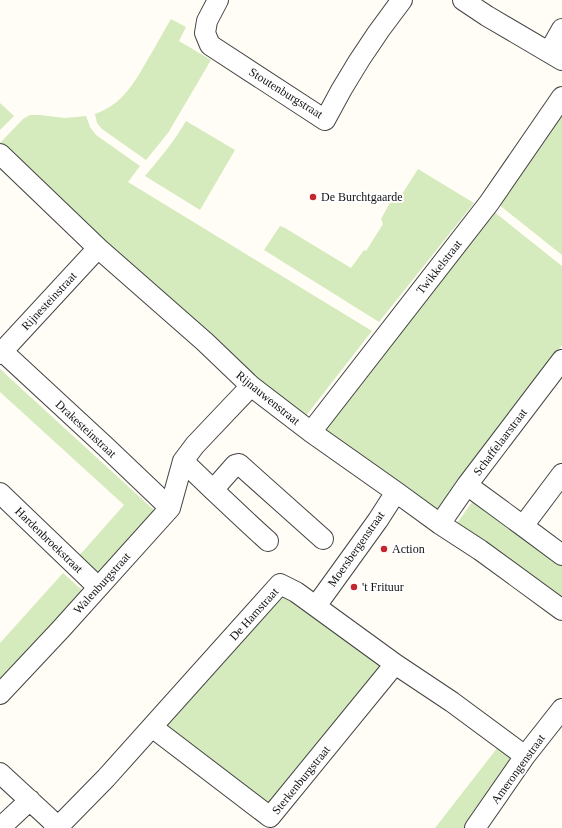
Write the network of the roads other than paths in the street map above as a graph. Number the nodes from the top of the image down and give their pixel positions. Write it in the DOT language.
graph roads {
  1 [pos="218,0"];
  2 [pos="402,0"];
  3 [pos="463,0"];
  4 [pos="562,29"];
  5 [pos="555,56"];
  6 [pos="562,97"];
  7 [pos="0,154"];
  8 [pos="98,248"];
  9 [pos="1,351"];
  10 [pos="562,360"];
  11 [pos="250,386"];
  12 [pos="311,432"];
  13 [pos="183,461"];
  14 [pos="562,474"];
  15 [pos="467,485"];
  16 [pos="213,490"];
  17 [pos="396,492"];
  18 [pos="0,493"];
  19 [pos="170,508"];
  20 [pos="440,524"];
  21 [pos="523,526"];
  22 [pos="323,539"];
  23 [pos="268,540"];
  24 [pos="562,555"];
  25 [pos="98,587"];
  26 [pos="316,606"];
  27 [pos="562,610"];
  28 [pos="395,664"];
  29 [pos="0,694"];
  30 [pos="562,710"];
  31 [pos="152,727"];
  32 [pos="525,756"];
  33 [pos="0,773"];
  34 [pos="30,800"];
  35 [pos="0,828"];
  36 [pos="57,828"];
  37 [pos="475,828"];
  1 -- 2 [label="street, Stoutenburgstraat"];
  3 -- 5 [label="street"];
  4 -- 5 [label="street"];
  6 -- 12 [label="street, Twikkelstraat"];
  7 -- 8 [label="street, Rijnauwenstraat"];
  8 -- 9 [label="street, Rijnesteinstraat"];
  8 -- 11 [label="street, Rijnauwenstraat"];
  9 -- 19 [label="street, Drakesteinstraat"];
  10 -- 15 [label="street, Schaffelaarstraat"];
  11 -- 12 [label="street, Rijnauwenstraat"];
  11 -- 13 [label="street, Walenburgstraat"];
  12 -- 17 [label="street, Rijnauwenstraat"];
  13 -- 16 [label="street"];
  13 -- 19 [label="street, Walenburgstraat"];
  14 -- 21 [label="street"];
  15 -- 20 [label="street, Schaffelaarstraat"];
  15 -- 21 [label="street"];
  16 -- 22 [label="street"];
  16 -- 23 [label="street"];
  17 -- 20 [label="street, Rijnauwenstraat"];
  17 -- 26 [label="street, Moersbergenstraat"];
  18 -- 25 [label="street, Hardenbroekstraat"];
  19 -- 25 [label="street, Walenburgstraat"];
  20 -- 27 [label="street, Rijnauwenstraat"];
  21 -- 24 [label="street"];
  25 -- 29 [label="street, Walenburgstraat"];
  26 -- 28 [label="street, De Hamstraat"];
  26 -- 31 [label="street, De Hamstraat"];
  28 -- 31 [label="street, Sterkenburgstraat"];
  28 -- 32 [label="street, De Hamstraat"];
  30 -- 32 [label="street, Amerongenstraat"];
  31 -- 36 [label="street, De Hamstraat"];
  32 -- 37 [label="street, Amerongenstraat"];
  33 -- 34 [label="street"];
  34 -- 35 [label="street"];
  34 -- 36 [label="street"];
}
